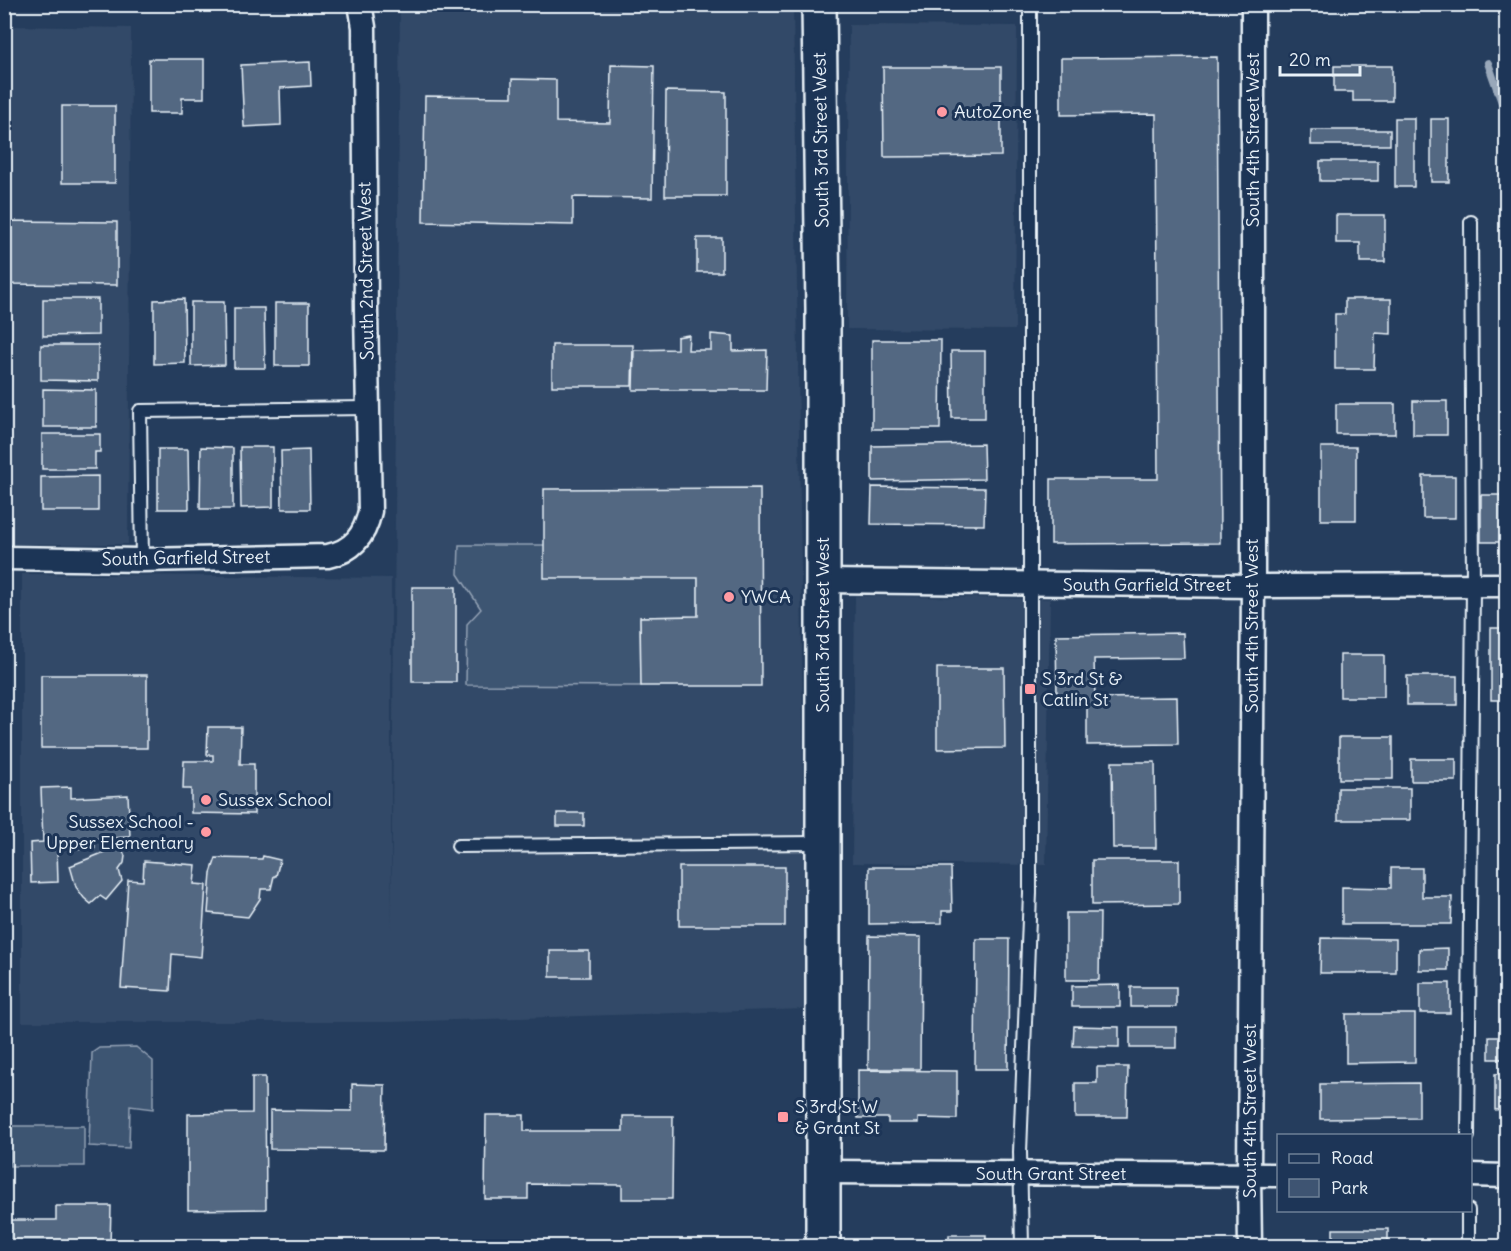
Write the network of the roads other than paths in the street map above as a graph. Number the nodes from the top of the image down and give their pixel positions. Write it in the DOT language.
graph roads {
  1 [pos="360,4"];
  2 [pos="819,4"];
  3 [pos="1030,4"];
  4 [pos="1253,4"];
  5 [pos="1472,222"];
  6 [pos="368,408"];
  7 [pos="362,536"];
  8 [pos="4,558"];
  9 [pos="142,560"];
  10 [pos="823,581"];
  11 [pos="1030,584"];
  12 [pos="1506,585"];
  13 [pos="1253,586"];
  14 [pos="1473,586"];
  15 [pos="823,843"];
  16 [pos="458,846"];
  17 [pos="1468,1134"];
  18 [pos="824,1172"];
  19 [pos="1020,1174"];
  20 [pos="1248,1175"];
  21 [pos="1277,1175"];
  22 [pos="1472,1176"];
  23 [pos="1506,1176"];
  24 [pos="1468,1212"];
  25 [pos="823,1246"];
  26 [pos="1022,1246"];
  27 [pos="1250,1246"];
  28 [pos="1468,1246"];
  1 -- 6 [label="street, South 2nd Street West"];
  2 -- 10 [label="main road, South 3rd Street West"];
  3 -- 11 [label="lane"];
  4 -- 13 [label="street, South 4th Street West"];
  5 -- 14 [label="lane"];
  6 -- 7 [label="street, South 2nd Street West"];
  6 -- 9 [label="lane"];
  7 -- 9 [label="street, South Garfield Street"];
  8 -- 9 [label="street, South Garfield Street"];
  10 -- 11 [label="street, South Garfield Street"];
  10 -- 15 [label="main road, South 3rd Street West"];
  11 -- 13 [label="street, South Garfield Street"];
  11 -- 19 [label="lane"];
  12 -- 14 [label="street, South Garfield Street"];
  13 -- 14 [label="street, South Garfield Street"];
  13 -- 20 [label="street, South 4th Street West"];
  14 -- 17 [label="lane"];
  15 -- 16 [label="lane"];
  15 -- 18 [label="main road, South 3rd Street West"];
  18 -- 19 [label="street, South Grant Street"];
  18 -- 25 [label="main road, South 3rd Street West"];
  19 -- 20 [label="street, South Grant Street"];
  19 -- 26 [label="lane"];
  20 -- 21 [label="street, South Grant Street"];
  20 -- 27 [label="street, South 4th Street West"];
  22 -- 23 [label="street"];
  24 -- 28 [label="lane"];
}
